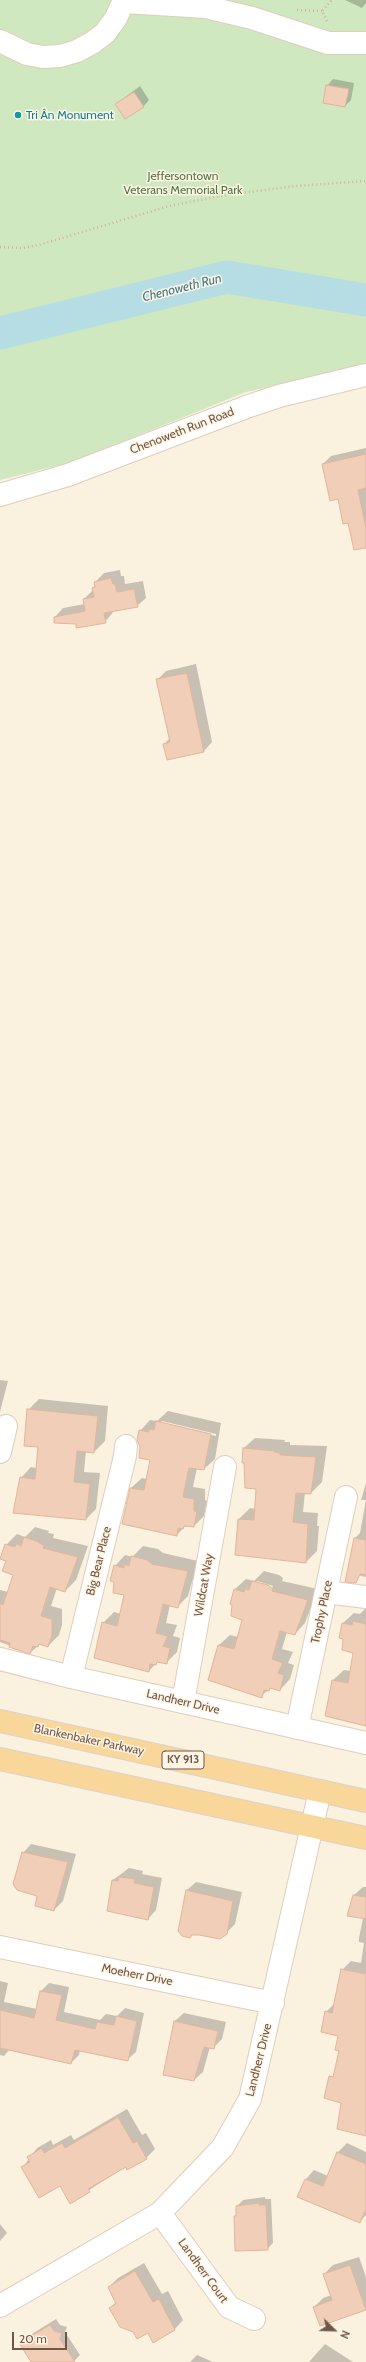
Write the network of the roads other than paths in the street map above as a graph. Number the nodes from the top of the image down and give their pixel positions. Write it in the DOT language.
graph roads {
  1 [pos="124,1"];
  2 [pos="0,41"];
  3 [pos="366,43"];
  4 [pos="366,375"];
  5 [pos="0,496"];
  6 [pos="6,1426"];
  7 [pos="126,1446"];
  8 [pos="0,1452"];
  9 [pos="225,1468"];
  10 [pos="346,1497"];
  11 [pos="326,1592"];
  12 [pos="366,1597"];
  13 [pos="0,1659"];
  14 [pos="71,1677"];
  15 [pos="183,1702"];
  16 [pos="0,1721"];
  17 [pos="297,1728"];
  18 [pos="366,1743"];
  19 [pos="0,1759"];
  20 [pos="320,1790"];
  21 [pos="366,1801"];
  22 [pos="312,1825"];
  23 [pos="366,1838"];
  24 [pos="0,1947"];
  25 [pos="273,2003"];
  26 [pos="160,2213"];
  27 [pos="0,2306"];
  28 [pos="254,2319"];
  1 -- 2 [label="street"];
  1 -- 3 [label="street"];
  4 -- 5 [label="street, Chenoweth Run Road"];
  6 -- 8 [label="street"];
  7 -- 14 [label="street, Big Bear Place"];
  9 -- 15 [label="street, Wildcat Way"];
  10 -- 11 [label="street, Trophy Place"];
  11 -- 12 [label="street"];
  11 -- 17 [label="street, Trophy Place"];
  13 -- 14 [label="street, Landherr Drive"];
  14 -- 15 [label="street, Landherr Drive"];
  15 -- 17 [label="street, Landherr Drive"];
  16 -- 20 [label="main road, Blankenbaker Parkway / KY 913"];
  17 -- 18 [label="street, Landherr Drive"];
  19 -- 22 [label="main road"];
  20 -- 21 [label="main road, Blankenbaker Parkway / KY 913"];
  20 -- 22 [label="street, Landherr Drive"];
  22 -- 23 [label="main road"];
  22 -- 25 [label="street, Landherr Drive"];
  24 -- 25 [label="street, Moeherr Drive"];
  25 -- 26 [label="street, Landherr Drive"];
  26 -- 27 [label="street, Landherr Drive"];
  26 -- 28 [label="street, Landherr Court"];
}
